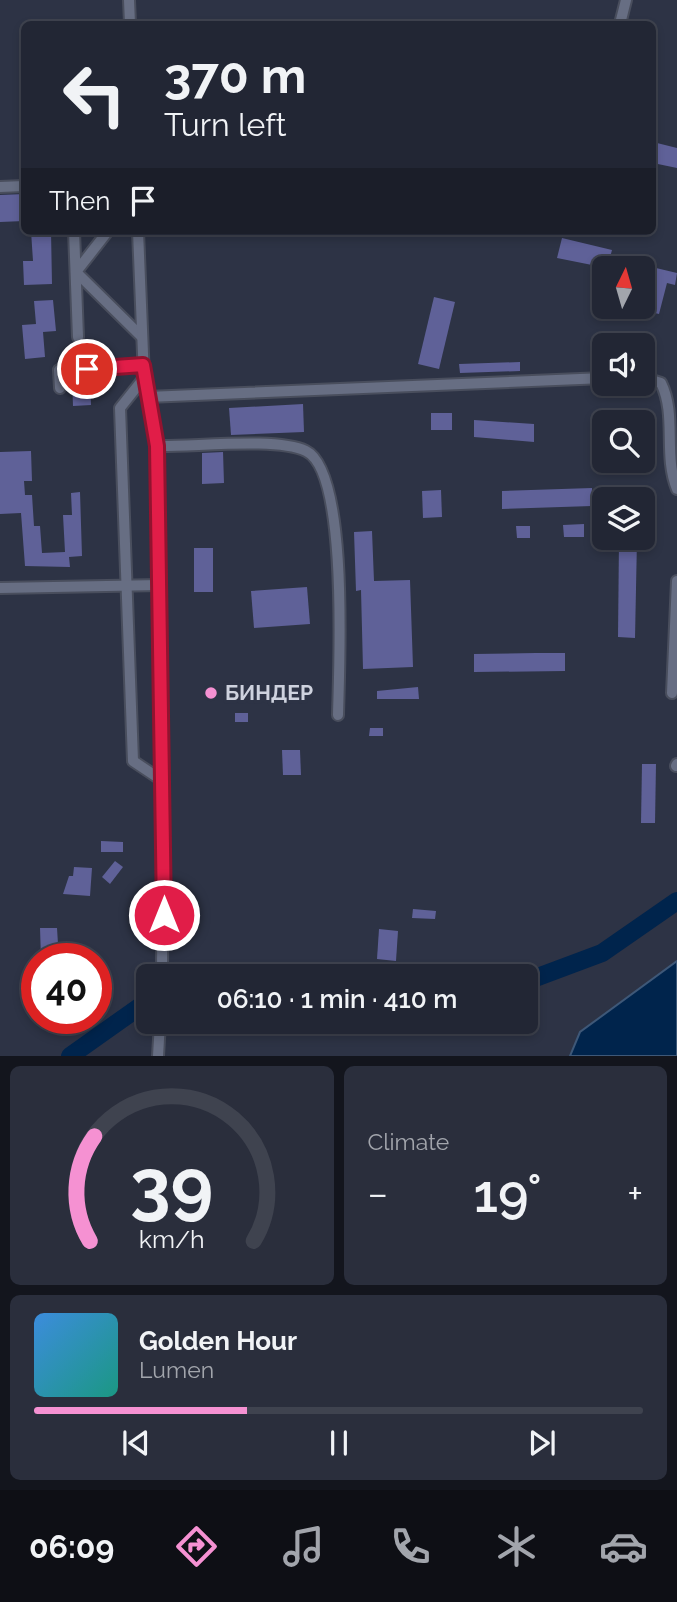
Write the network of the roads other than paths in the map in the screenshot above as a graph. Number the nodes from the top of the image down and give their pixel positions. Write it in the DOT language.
graph roads {
  1 [pos="129,0"];
  2 [pos="626,0"];
  3 [pos="130,21"];
  4 [pos="621,21"];
  5 [pos="21,186"];
  6 [pos="0,187"];
  7 [pos="74,235"];
  8 [pos="105,235"];
  9 [pos="138,235"];
  10 [pos="76,272"];
  11 [pos="78,337"];
  12 [pos="142,337"];
  13 [pos="143,365"];
  14 [pos="144,378"];
  15 [pos="592,378"];
  16 [pos="655,381"];
  17 [pos="60,388"];
  18 [pos="147,397"];
  19 [pos="673,422"];
  20 [pos="157,446"];
  21 [pos="677,489"];
  22 [pos="677,581"];
  23 [pos="127,585"];
  24 [pos="160,585"];
  25 [pos="0,588"];
  26 [pos="676,644"];
  27 [pos="672,693"];
  28 [pos="338,715"];
  29 [pos="163,781"];
  30 [pos="162,964"];
  31 [pos="159,1034"];
  32 [pos="158,1056"];
  1 -- 3 [label="street"];
  2 -- 4 [label="street"];
  5 -- 6 [label="street"];
  7 -- 10 [label="street"];
  8 -- 10 [label="street"];
  9 -- 12 [label="street"];
  10 -- 11 [label="street"];
  10 -- 12 [label="street"];
  12 -- 13 [label="street"];
  13 -- 14 [label="street"];
  13 -- 17 [label="street"];
  14 -- 18 [label="street"];
  14 -- 23 [label="street"];
  15 -- 18 [label="street"];
  16 -- 19 [label="street"];
  18 -- 20 [label="street"];
  19 -- 21 [label="street"];
  20 -- 24 [label="street"];
  20 -- 28 [label="street"];
  22 -- 26 [label="street"];
  23 -- 24 [label="street"];
  23 -- 25 [label="street"];
  23 -- 29 [label="street"];
  24 -- 29 [label="street"];
  26 -- 27 [label="street"];
  29 -- 30 [label="street"];
  31 -- 32 [label="street"];
}
